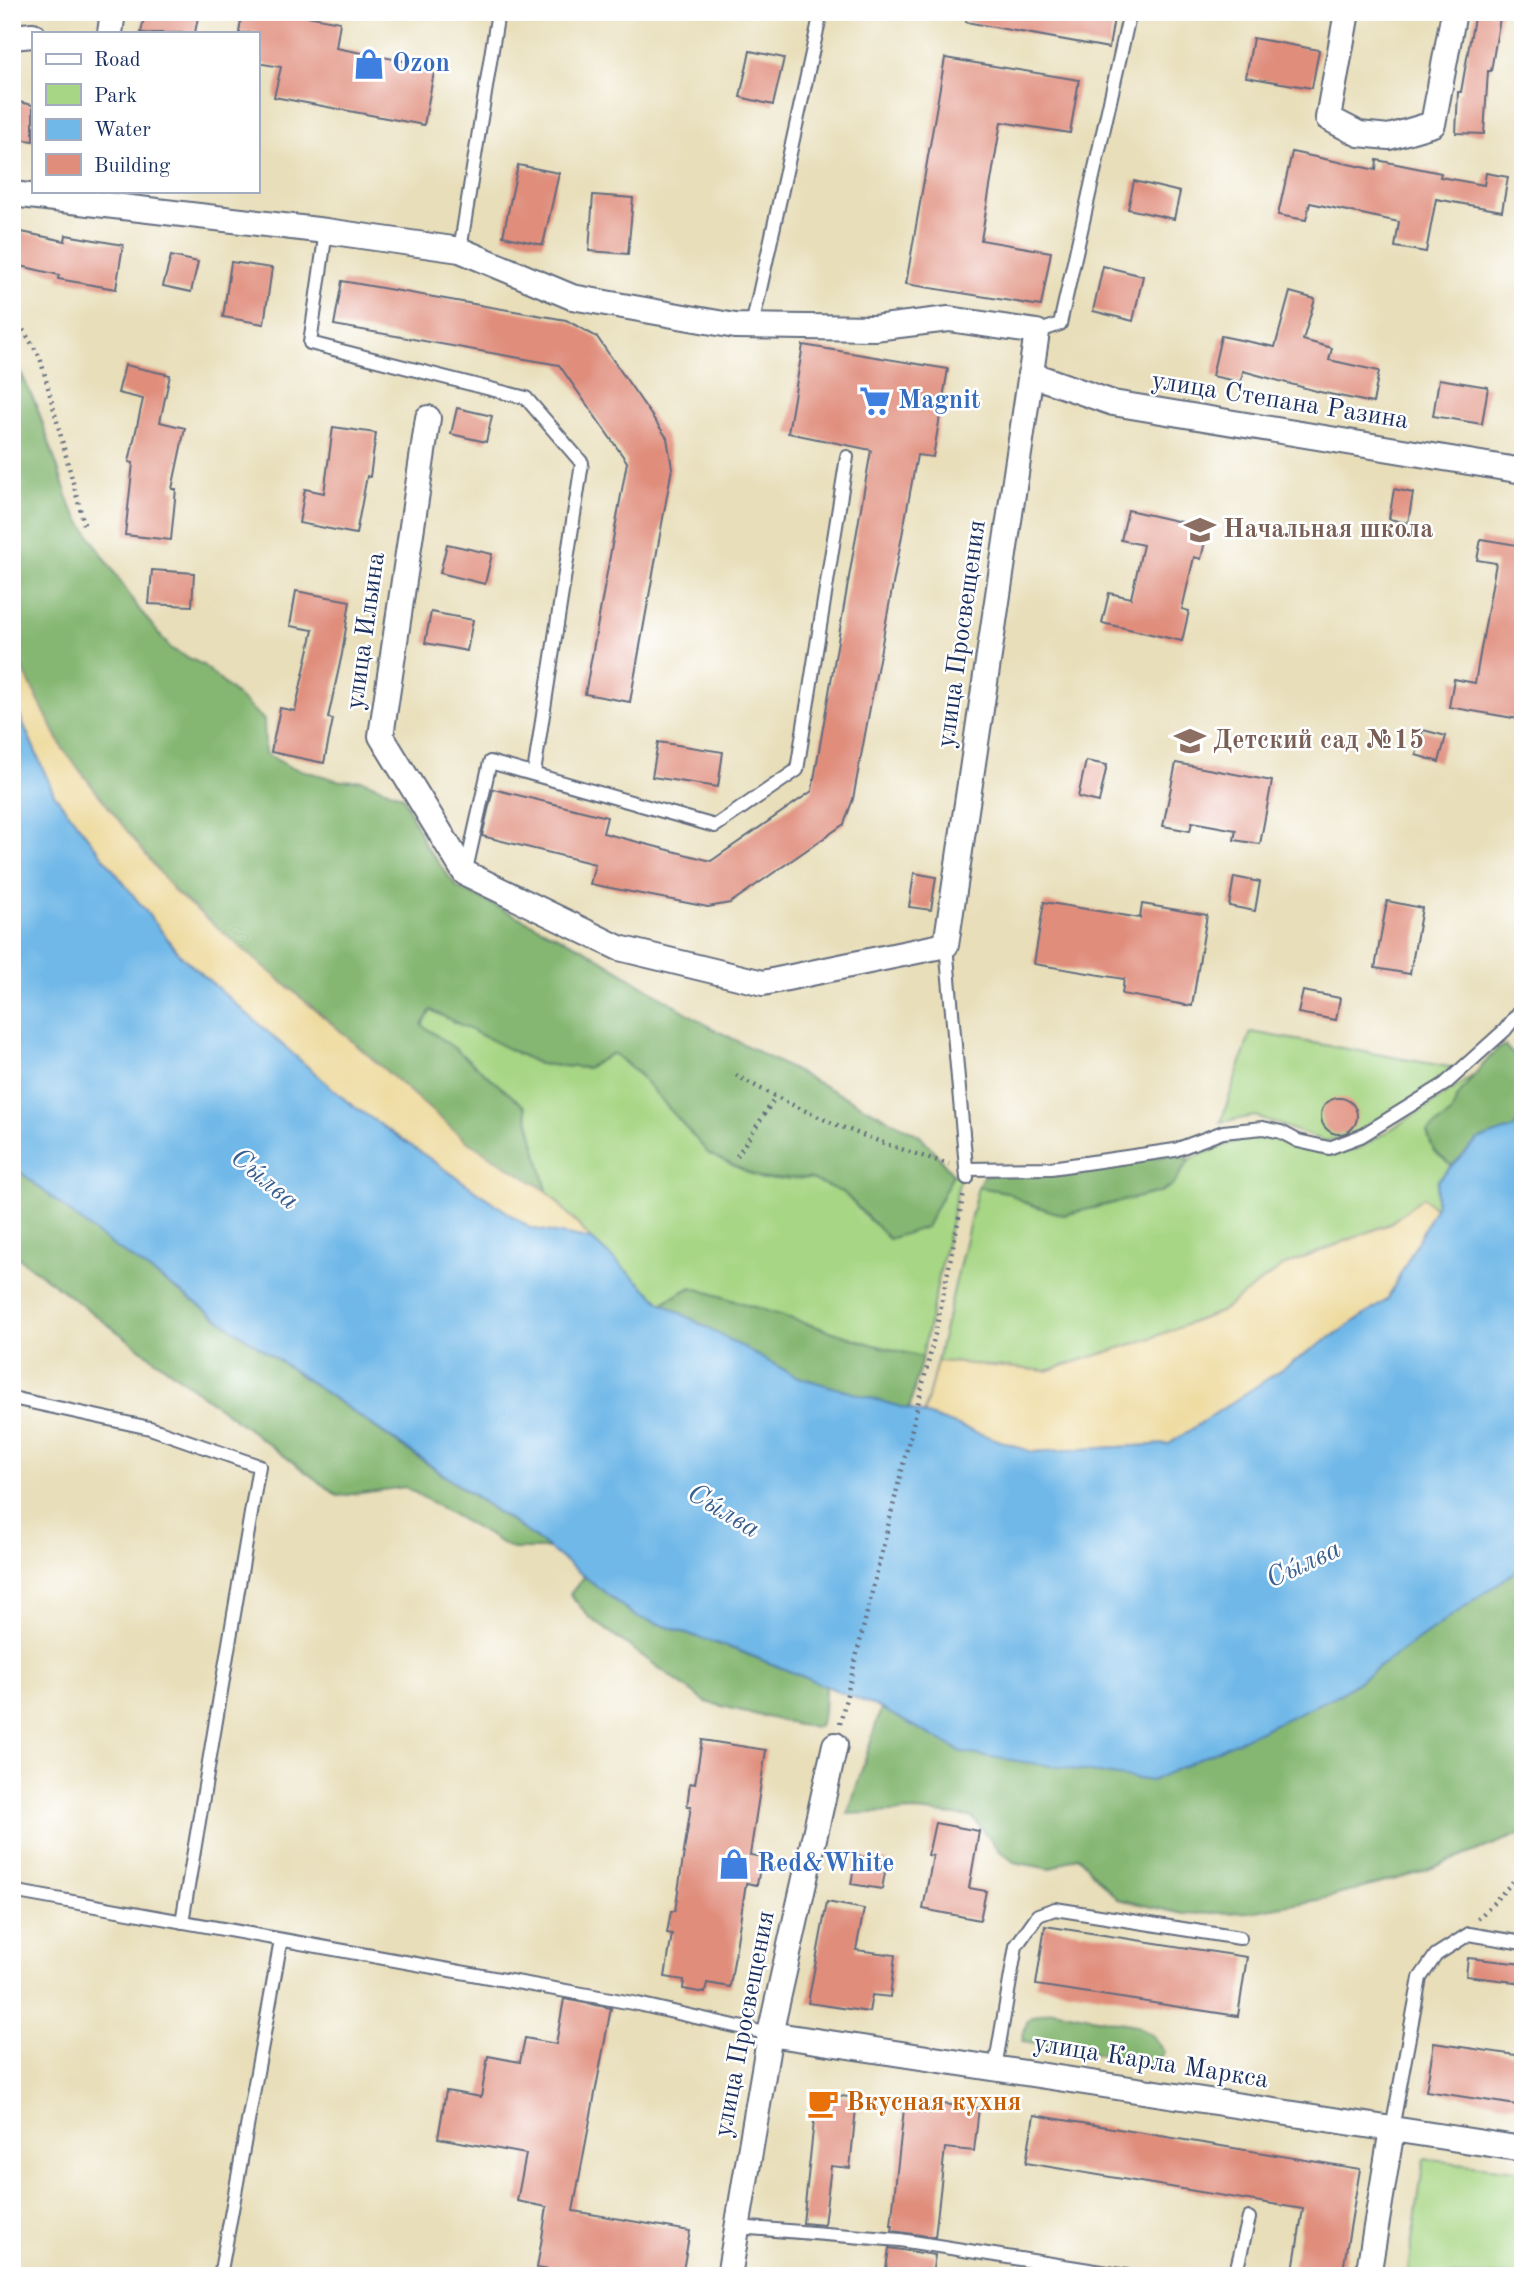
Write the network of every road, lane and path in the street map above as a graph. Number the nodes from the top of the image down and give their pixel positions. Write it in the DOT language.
graph roads {
  1 [pos="113,12"];
  2 [pos="498,12"];
  3 [pos="821,12"];
  4 [pos="1130,12"];
  5 [pos="1347,12"];
  6 [pos="1454,12"];
  7 [pos="110,32"];
  8 [pos="32,35"];
  9 [pos="12,37"];
  10 [pos="12,194"];
  11 [pos="326,231"];
  12 [pos="460,250"];
  13 [pos="12,312"];
  14 [pos="752,326"];
  15 [pos="1037,332"];
  16 [pos="1030,374"];
  17 [pos="428,418"];
  18 [pos="847,457"];
  19 [pos="1523,471"];
  20 [pos="85,528"];
  21 [pos="534,773"];
  22 [pos="465,873"];
  23 [pos="946,944"];
  24 [pos="1523,1007"];
  25 [pos="736,1075"];
  26 [pos="775,1098"];
  27 [pos="737,1156"];
  28 [pos="967,1174"];
  29 [pos="12,1398"];
  30 [pos="836,1739"];
  31 [pos="1523,1871"];
  32 [pos="12,1891"];
  33 [pos="182,1922"];
  34 [pos="1469,1934"];
  35 [pos="1240,1938"];
  36 [pos="281,1940"];
  37 [pos="1523,1943"];
  38 [pos="770,2034"];
  39 [pos="995,2068"];
  40 [pos="1392,2129"];
  41 [pos="1523,2149"];
  42 [pos="1249,2218"];
  43 [pos="737,2227"];
  44 [pos="220,2276"];
  45 [pos="729,2276"];
  46 [pos="1128,2276"];
  47 [pos="1235,2276"];
  48 [pos="1368,2276"];
  1 -- 7 [label="street"];
  2 -- 12 [label="lane"];
  3 -- 14 [label="lane"];
  4 -- 15 [label="lane"];
  5 -- 6 [label="street"];
  8 -- 9 [label="street"];
  10 -- 11 [label="street"];
  11 -- 12 [label="street"];
  11 -- 21 [label="lane"];
  12 -- 14 [label="street"];
  13 -- 20 [label="path"];
  14 -- 15 [label="street"];
  15 -- 16 [label="street, улица Просвещения"];
  16 -- 19 [label="street, улица Степана Разина"];
  16 -- 23 [label="street, улица Просвещения"];
  17 -- 22 [label="street, улица Ильина"];
  18 -- 21 [label="lane"];
  21 -- 22 [label="lane"];
  22 -- 23 [label="street"];
  23 -- 28 [label="lane"];
  24 -- 28 [label="lane"];
  25 -- 26 [label="path"];
  26 -- 27 [label="path"];
  26 -- 28 [label="path"];
  28 -- 30 [label="path"];
  29 -- 33 [label="lane"];
  30 -- 38 [label="street, улица Просвещения"];
  31 -- 34 [label="path"];
  32 -- 33 [label="lane"];
  33 -- 36 [label="lane"];
  34 -- 37 [label="lane"];
  34 -- 40 [label="lane"];
  35 -- 39 [label="lane"];
  36 -- 38 [label="lane"];
  36 -- 44 [label="lane"];
  38 -- 39 [label="street, улица Карла Маркса"];
  38 -- 43 [label="street, улица Просвещения"];
  39 -- 40 [label="street, улица Карла Маркса"];
  40 -- 41 [label="street, улица Карла Маркса"];
  40 -- 48 [label="street"];
  42 -- 47 [label="lane"];
  43 -- 45 [label="street, улица Просвещения"];
  43 -- 46 [label="lane"];
}
